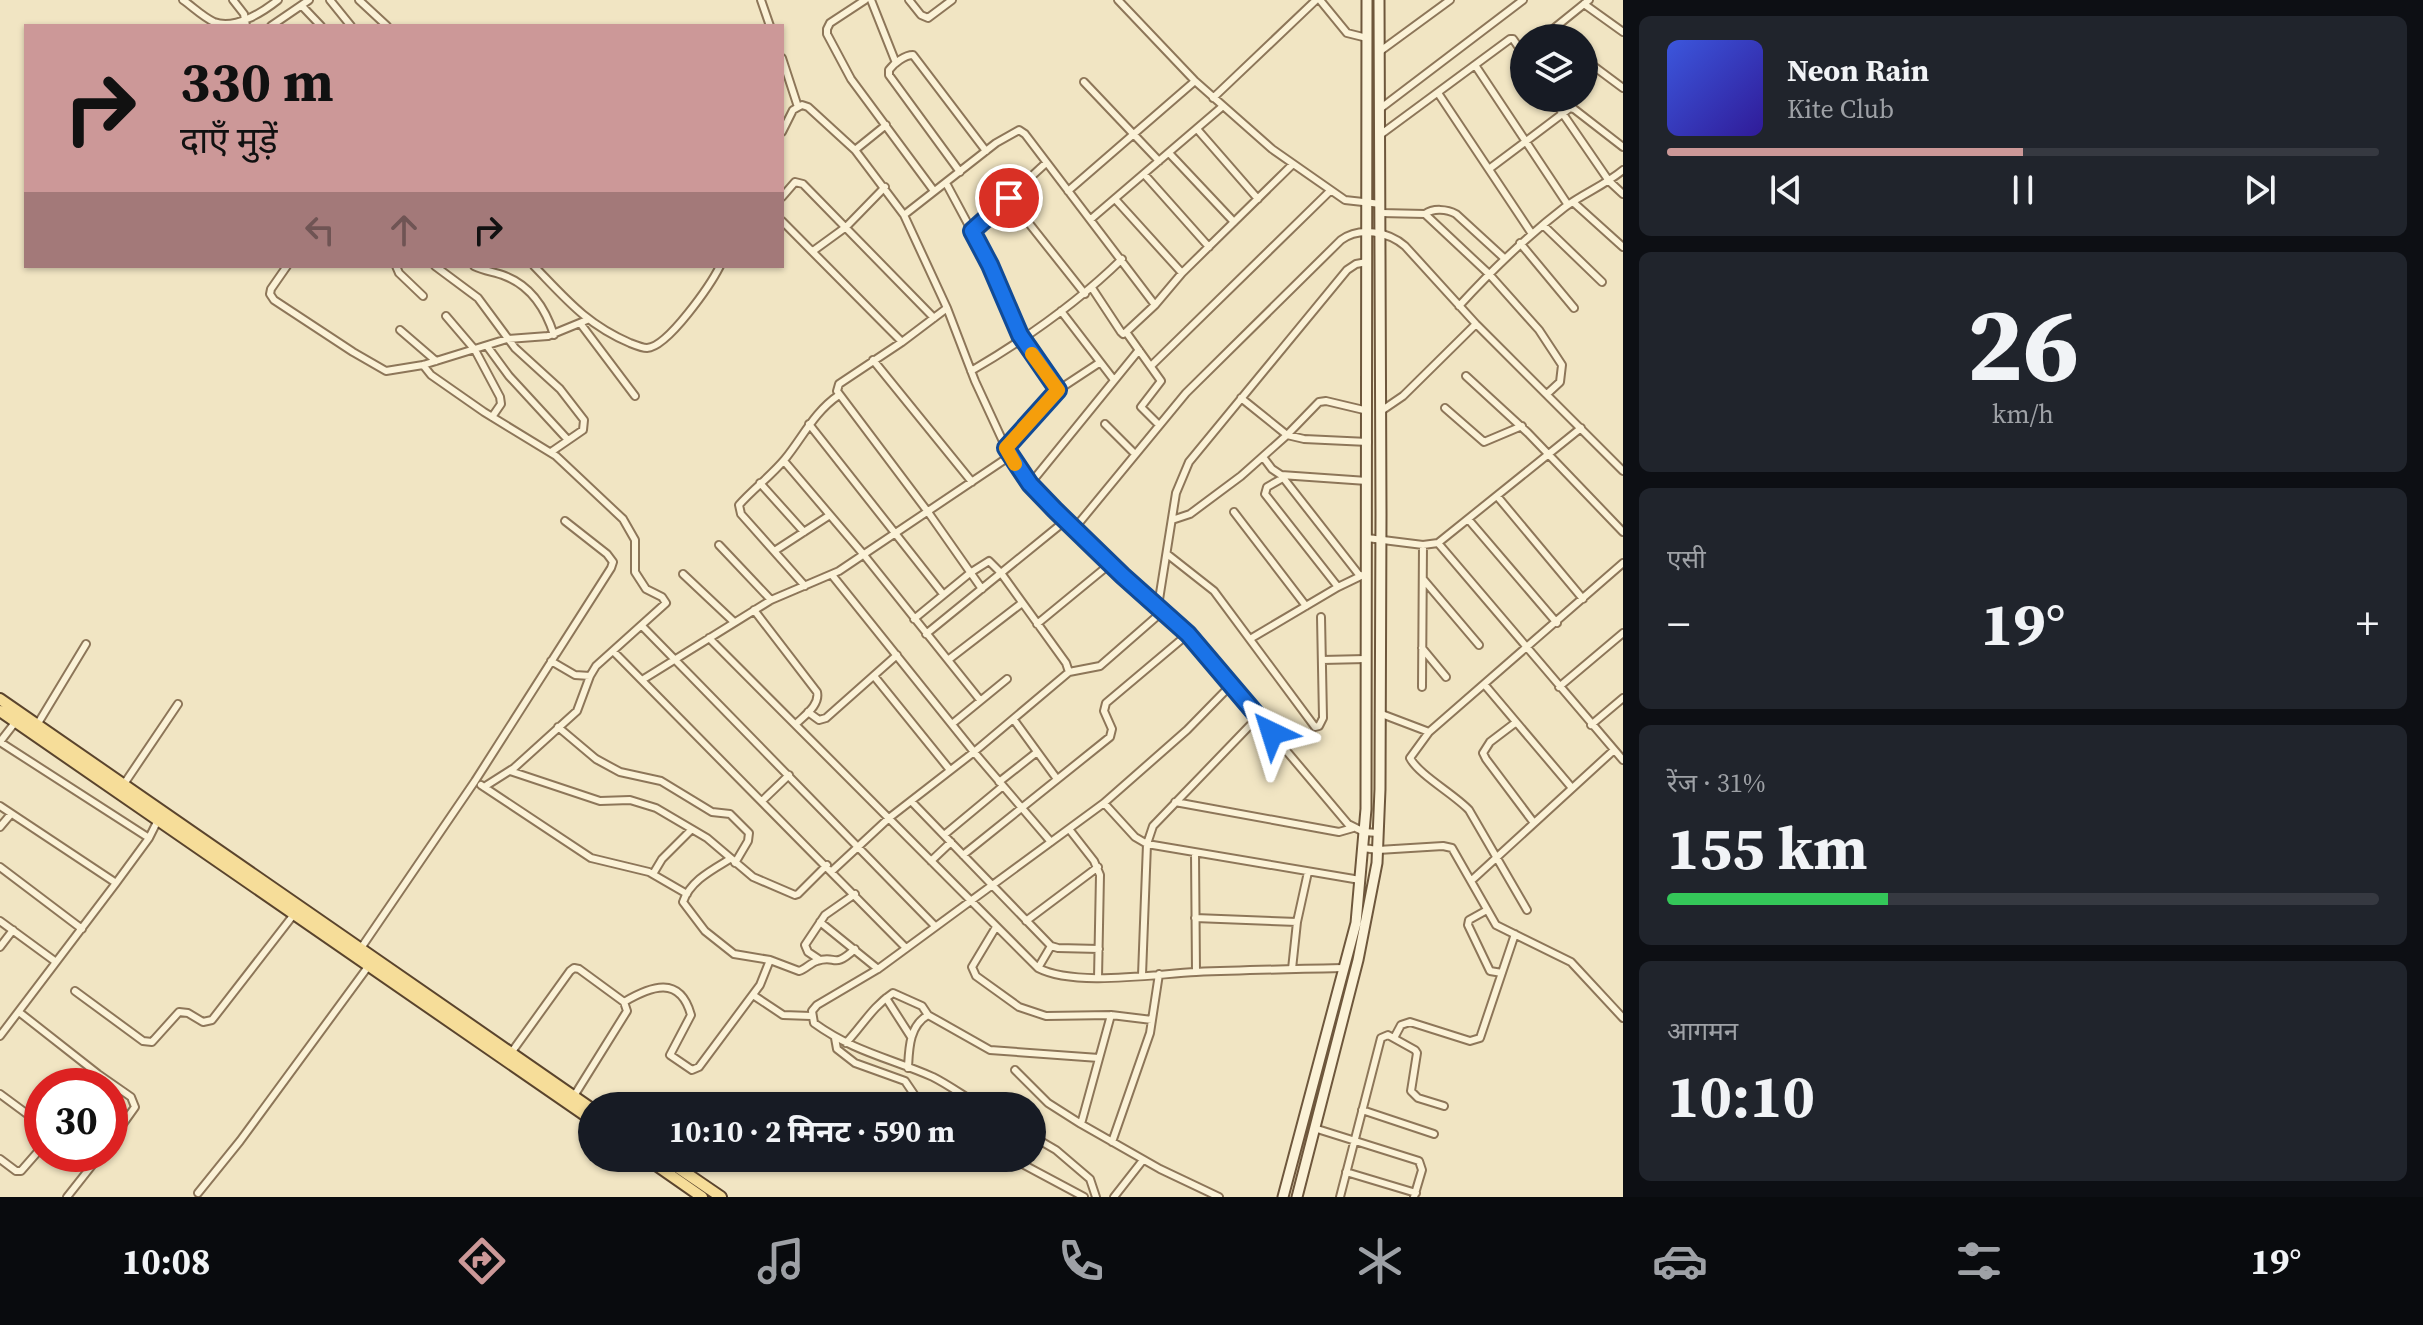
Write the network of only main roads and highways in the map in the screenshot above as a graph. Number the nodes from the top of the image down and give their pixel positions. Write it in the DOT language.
graph roads {
  1 [pos="1367,0"];
  2 [pos="1379,0"];
  3 [pos="0,699"];
  4 [pos="0,711"];
  5 [pos="19,718"];
  6 [pos="161,814"];
  7 [pos="358,952"];
  8 [pos="447,1014"];
  9 [pos="578,1099"];
  10 [pos="578,1110"];
  11 [pos="666,1172"];
  12 [pos="684,1172"];
  13 [pos="702,1197"];
  14 [pos="721,1197"];
  15 [pos="1283,1197"];
  16 [pos="1297,1197"];
  1 -- 15 [label="main road"];
  2 -- 16 [label="main road"];
  3 -- 5 [label="main road"];
  4 -- 5 [label="main road"];
  5 -- 6 [label="main road"];
  5 -- 6 [label="main road"];
  6 -- 7 [label="main road"];
  6 -- 7 [label="main road"];
  7 -- 8 [label="main road"];
  8 -- 9 [label="main road"];
  8 -- 10 [label="main road"];
  11 -- 13 [label="main road"];
  12 -- 14 [label="main road"];
}
